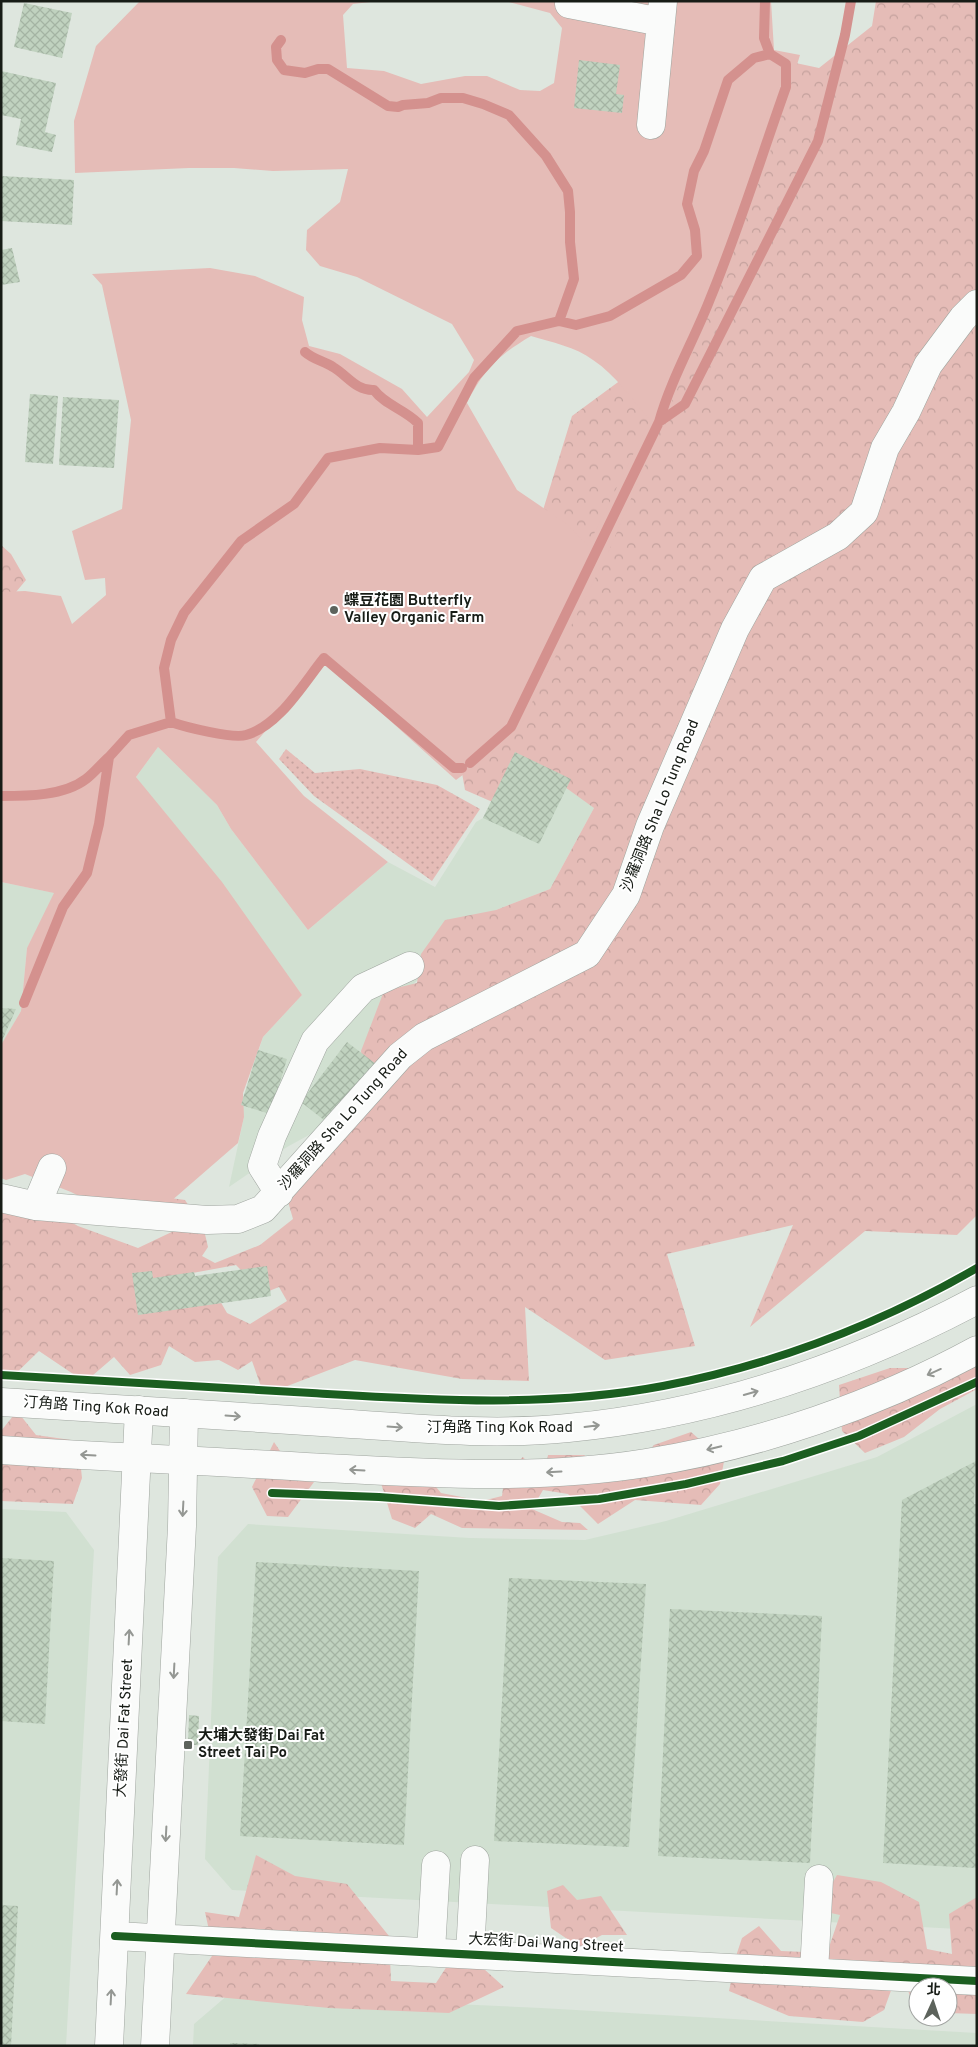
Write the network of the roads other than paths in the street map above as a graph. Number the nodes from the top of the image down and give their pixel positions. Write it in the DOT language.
graph roads {
  1 [pos="569,4"];
  2 [pos="662,12"];
  3 [pos="651,125"];
  4 [pos="977,304"];
  5 [pos="410,966"];
  6 [pos="52,1168"];
  7 [pos="279,1193"];
  8 [pos="1,1198"];
  9 [pos="36,1206"];
  10 [pos="977,1300"];
  11 [pos="977,1350"];
  12 [pos="1,1402"];
  13 [pos="139,1410"];
  14 [pos="184,1413"];
  15 [pos="1,1450"];
  16 [pos="137,1458"];
  17 [pos="185,1460"];
  18 [pos="475,1860"];
  19 [pos="436,1865"];
  20 [pos="819,1879"];
  21 [pos="115,1936"];
  22 [pos="160,1938"];
  23 [pos="431,1951"];
  24 [pos="470,1954"];
  25 [pos="814,1972"];
  26 [pos="977,1981"];
  27 [pos="109,2046"];
  28 [pos="155,2046"];
  1 -- 2 [label="street"];
  2 -- 3 [label="street"];
  4 -- 7 [label="street, 沙羅洞路 Sha Lo Tung Road"];
  5 -- 7 [label="street"];
  6 -- 9 [label="street"];
  7 -- 9 [label="street, 沙羅洞路 Sha Lo Tung Road"];
  8 -- 9 [label="street, 沙羅洞路 Sha Lo Tung Road"];
  14 -- 10 [label="street, 汀角路 Ting Kok Road, one-way"];
  11 -- 17 [label="street, one-way"];
  12 -- 13 [label="street, 汀角路 Ting Kok Road"];
  13 -- 14 [label="street, 汀角路 Ting Kok Road"];
  13 -- 16 [label="street, 大發街 Dai Fat Street"];
  14 -- 17 [label="street"];
  16 -- 15 [label="street, one-way"];
  16 -- 17 [label="street"];
  21 -- 16 [label="street, 大發街 Dai Fat Street, one-way"];
  17 -- 22 [label="street, one-way"];
  18 -- 24 [label="street"];
  19 -- 23 [label="street"];
  20 -- 25 [label="street"];
  21 -- 22 [label="street, 大宏街 Dai Wang Street"];
  27 -- 21 [label="street, 大發街 Dai Fat Street, one-way"];
  22 -- 23 [label="street, 大宏街 Dai Wang Street"];
  22 -- 28 [label="street"];
  23 -- 24 [label="street, 大宏街 Dai Wang Street"];
  24 -- 25 [label="street, 大宏街 Dai Wang Street"];
  25 -- 26 [label="street, 大宏街 Dai Wang Street"];
}
